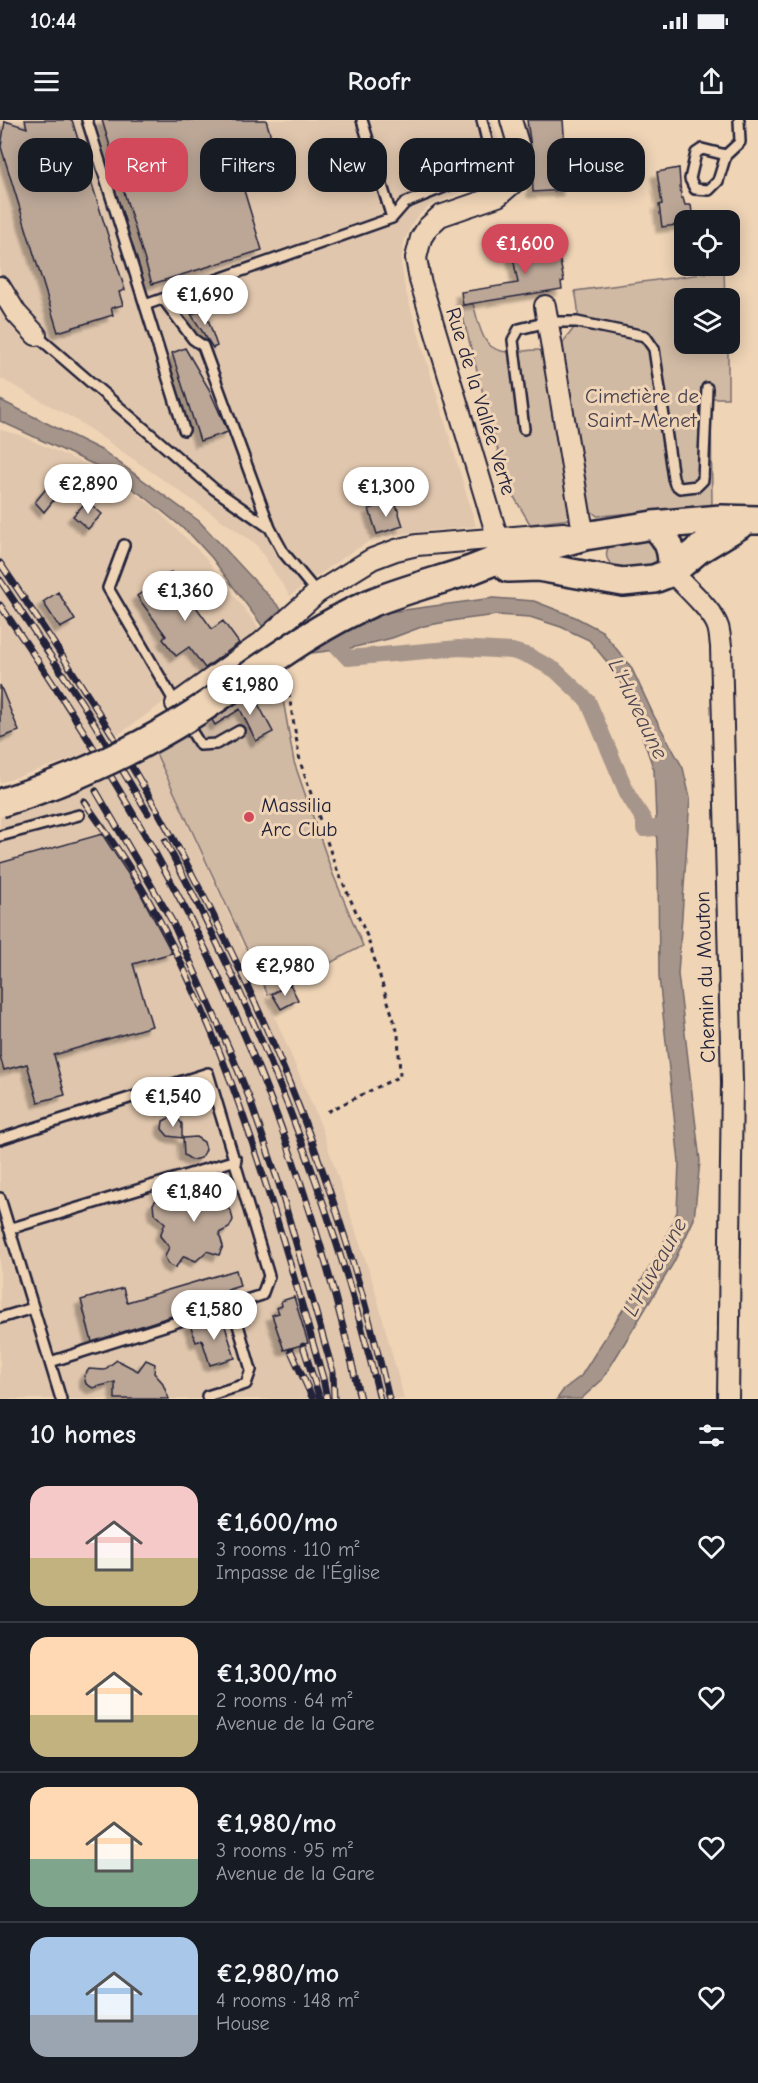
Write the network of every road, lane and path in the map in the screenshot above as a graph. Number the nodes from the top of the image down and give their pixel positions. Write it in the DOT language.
graph roads {
  1 [pos="87,120"];
  2 [pos="362,120"];
  3 [pos="482,120"];
  4 [pos="511,120"];
  5 [pos="739,120"];
  6 [pos="726,155"];
  7 [pos="392,218"];
  8 [pos="0,287"];
  9 [pos="164,300"];
  10 [pos="145,305"];
  11 [pos="547,314"];
  12 [pos="36,335"];
  13 [pos="707,388"];
  14 [pos="524,429"];
  15 [pos="184,430"];
  16 [pos="753,520"];
  17 [pos="653,525"];
  18 [pos="270,528"];
  19 [pos="585,536"];
  20 [pos="498,538"];
  21 [pos="124,545"];
  22 [pos="471,570"];
  23 [pos="672,572"];
  24 [pos="605,578"];
  25 [pos="310,600"];
  26 [pos="288,689"];
  27 [pos="176,705"];
  28 [pos="239,731"];
  29 [pos="0,803"];
  30 [pos="78,815"];
  31 [pos="0,836"];
  32 [pos="327,1112"];
  33 [pos="0,1139"];
  34 [pos="236,1160"];
  35 [pos="0,1198"];
  36 [pos="9,1229"];
  37 [pos="232,1304"];
  38 [pos="33,1308"];
  39 [pos="0,1318"];
  40 [pos="50,1362"];
  41 [pos="61,1399"];
  42 [pos="208,1399"];
  43 [pos="728,1399"];
  1 -- 10 [label="lane"];
  2 -- 7 [label="lane"];
  3 -- 7 [label="lane"];
  4 -- 20 [label="street, Rue de la Vallée Verte"];
  5 -- 6 [label="lane"];
  6 -- 6 [label="lane"];
  7 -- 9 [label="lane"];
  8 -- 12 [label="street"];
  9 -- 10 [label="lane"];
  9 -- 18 [label="lane"];
  10 -- 15 [label="lane"];
  11 -- 13 [label="lane"];
  11 -- 14 [label="lane"];
  11 -- 19 [label="street"];
  12 -- 18 [label="lane"];
  16 -- 17 [label="street"];
  16 -- 23 [label="street"];
  17 -- 19 [label="street"];
  17 -- 23 [label="street"];
  18 -- 25 [label="lane"];
  19 -- 20 [label="street"];
  19 -- 22 [label="street"];
  19 -- 24 [label="street"];
  20 -- 25 [label="street"];
  21 -- 27 [label="lane"];
  22 -- 24 [label="street"];
  22 -- 29 [label="street, bridge"];
  23 -- 24 [label="street"];
  23 -- 43 [label="street, Chemin du Mouton"];
  25 -- 27 [label="street"];
  26 -- 32 [label="path"];
  27 -- 28 [label="lane"];
  30 -- 31 [label="lane"];
  33 -- 34 [label="lane"];
  34 -- 36 [label="lane"];
  34 -- 37 [label="lane"];
  35 -- 36 [label="lane"];
  36 -- 38 [label="lane"];
  37 -- 40 [label="lane"];
  37 -- 42 [label="lane"];
  38 -- 39 [label="lane"];
  38 -- 40 [label="lane"];
  40 -- 41 [label="lane"];
}
